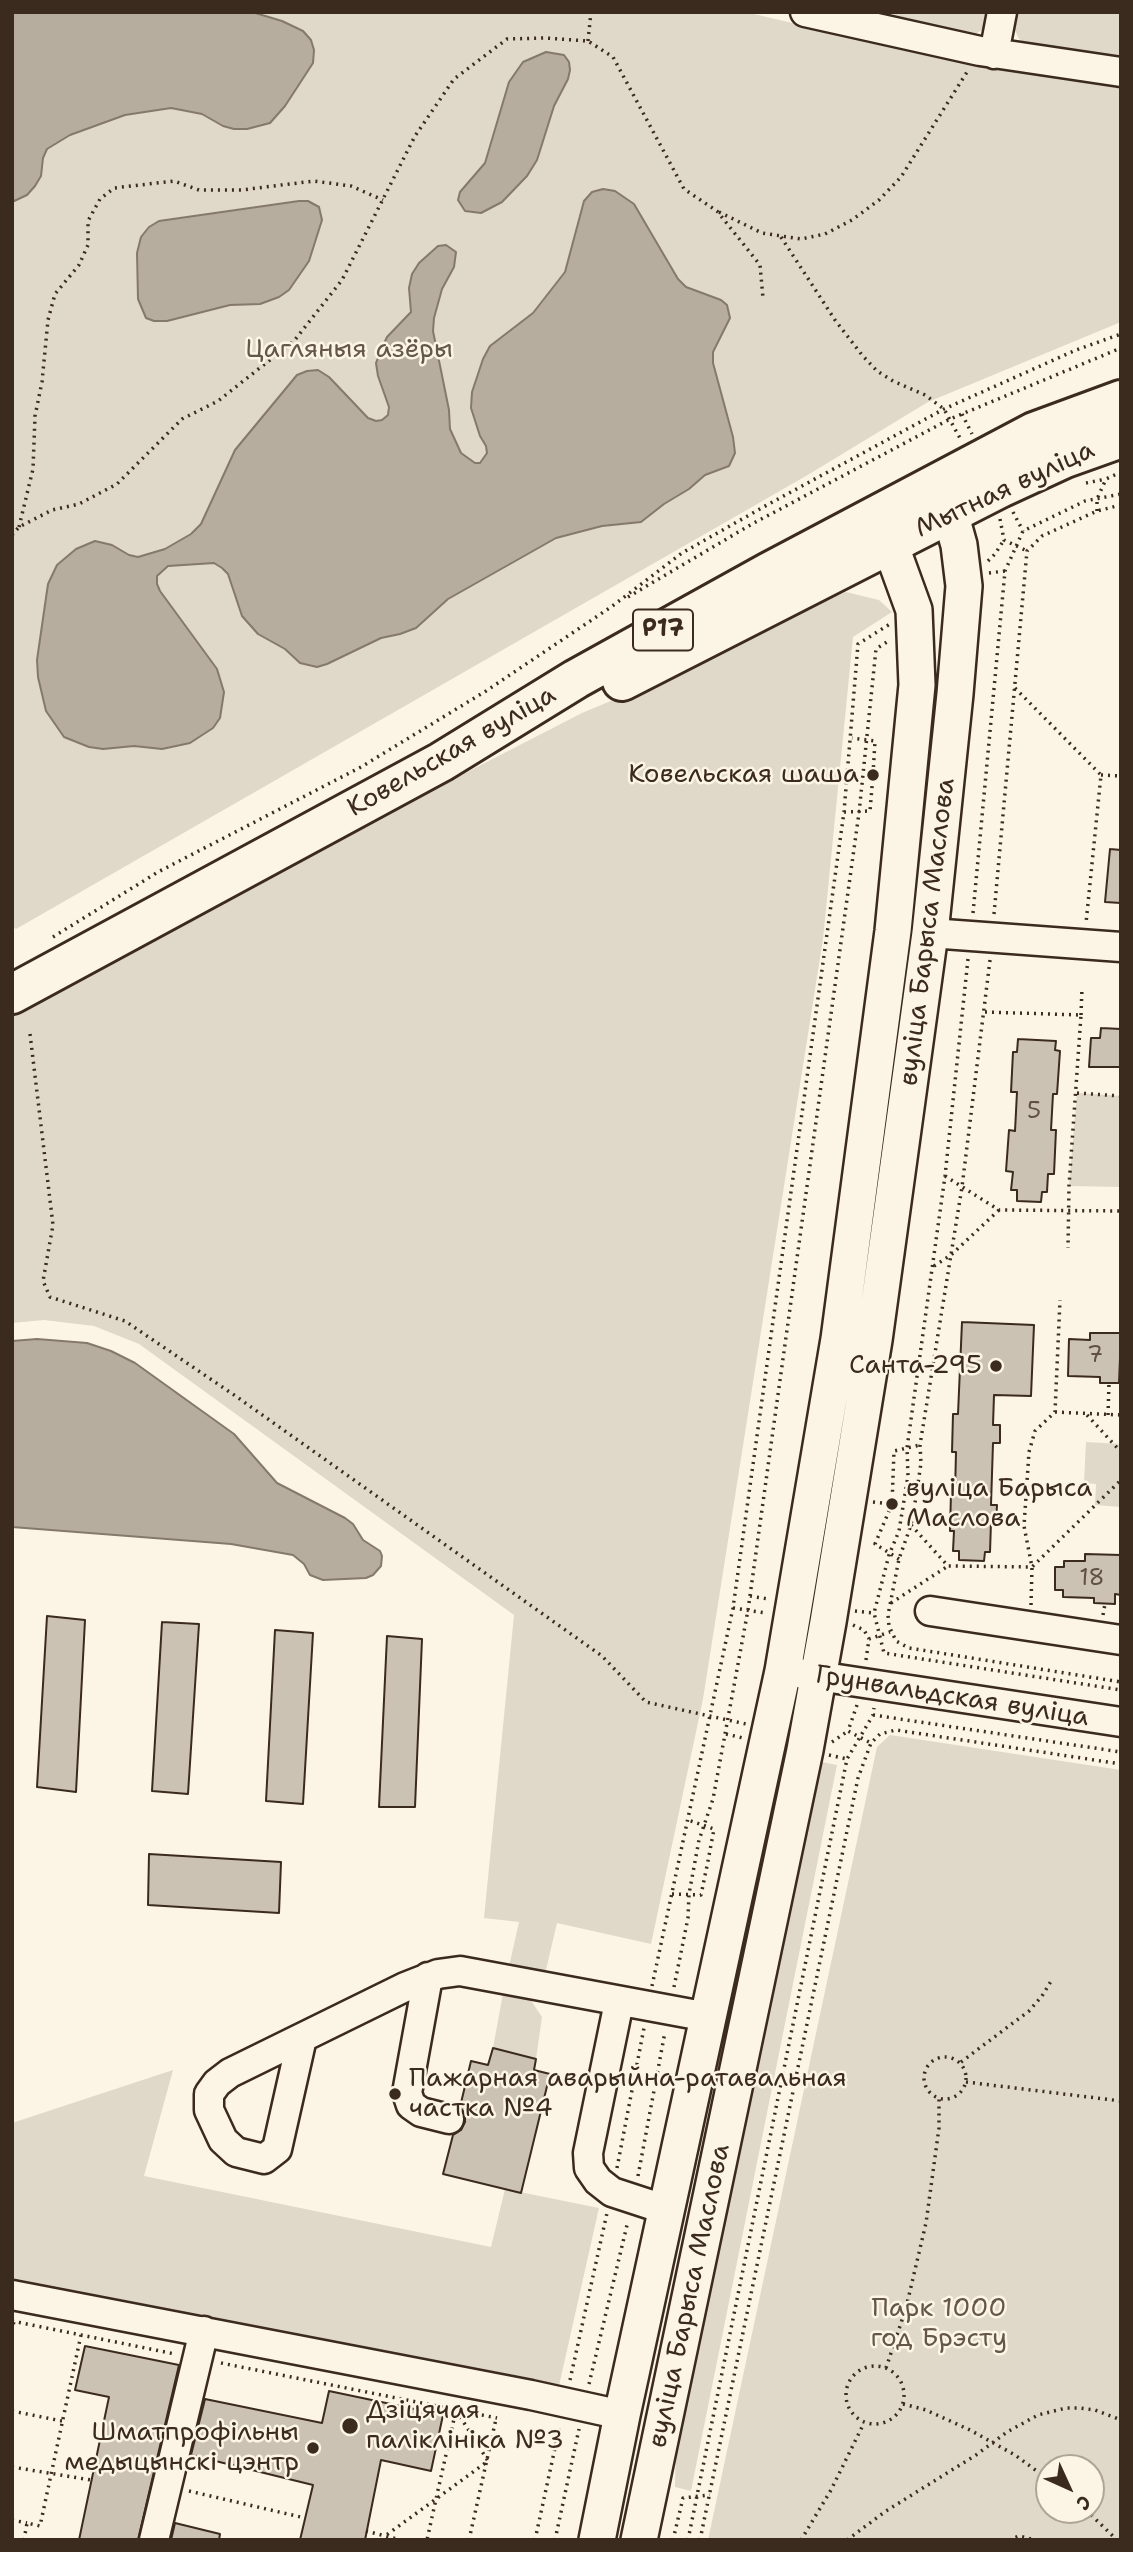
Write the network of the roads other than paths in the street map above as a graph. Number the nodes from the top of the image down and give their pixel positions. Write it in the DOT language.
graph roads {
  1 [pos="805,12"];
  2 [pos="1002,12"];
  3 [pos="987,53"];
  4 [pos="1121,72"];
  5 [pos="1121,400"];
  6 [pos="1121,438"];
  7 [pos="913,514"];
  8 [pos="930,933"];
  9 [pos="1121,947"];
  10 [pos="12,993"];
  11 [pos="930,1611"];
  12 [pos="1121,1640"];
  13 [pos="783,1671"];
  14 [pos="819,1676"];
  15 [pos="1121,1723"];
  16 [pos="428,1977"];
  17 [pos="618,2002"];
  18 [pos="708,2017"];
  19 [pos="302,2038"];
  20 [pos="449,2119"];
  21 [pos="667,2210"];
  22 [pos="13,2312"];
  23 [pos="201,2345"];
  24 [pos="622,2416"];
  25 [pos="154,2540"];
  26 [pos="597,2540"];
  27 [pos="639,2540"];
  1 -- 3 [label="street"];
  2 -- 3 [label="street"];
  3 -- 4 [label="street"];
  5 -- 7 [label="highway, Мытная вуліца / Р17"];
  6 -- 7 [label="highway, Мытная вуліца / Р17"];
  7 -- 8 [label="main road, вуліца Барыса Маслова"];
  7 -- 10 [label="highway, Ковельская вуліца / Р17"];
  7 -- 13 [label="main road, вуліца Барыса Маслова"];
  8 -- 9 [label="street"];
  8 -- 14 [label="main road, вуліца Барыса Маслова"];
  11 -- 12 [label="street"];
  13 -- 14 [label="street, Грунвальдская вуліца"];
  13 -- 18 [label="main road, вуліца Барыса Маслова"];
  14 -- 15 [label="street, Грунвальдская вуліца"];
  14 -- 27 [label="main road, вуліца Барыса Маслова"];
  16 -- 17 [label="street"];
  16 -- 19 [label="street"];
  16 -- 20 [label="street"];
  17 -- 18 [label="street"];
  17 -- 21 [label="street"];
  18 -- 21 [label="main road, вуліца Барыса Маслова"];
  21 -- 24 [label="main road, вуліца Барыса Маслова"];
  22 -- 23 [label="street"];
  23 -- 24 [label="street"];
  23 -- 25 [label="street"];
  24 -- 26 [label="main road, вуліца Барыса Маслова"];
}
